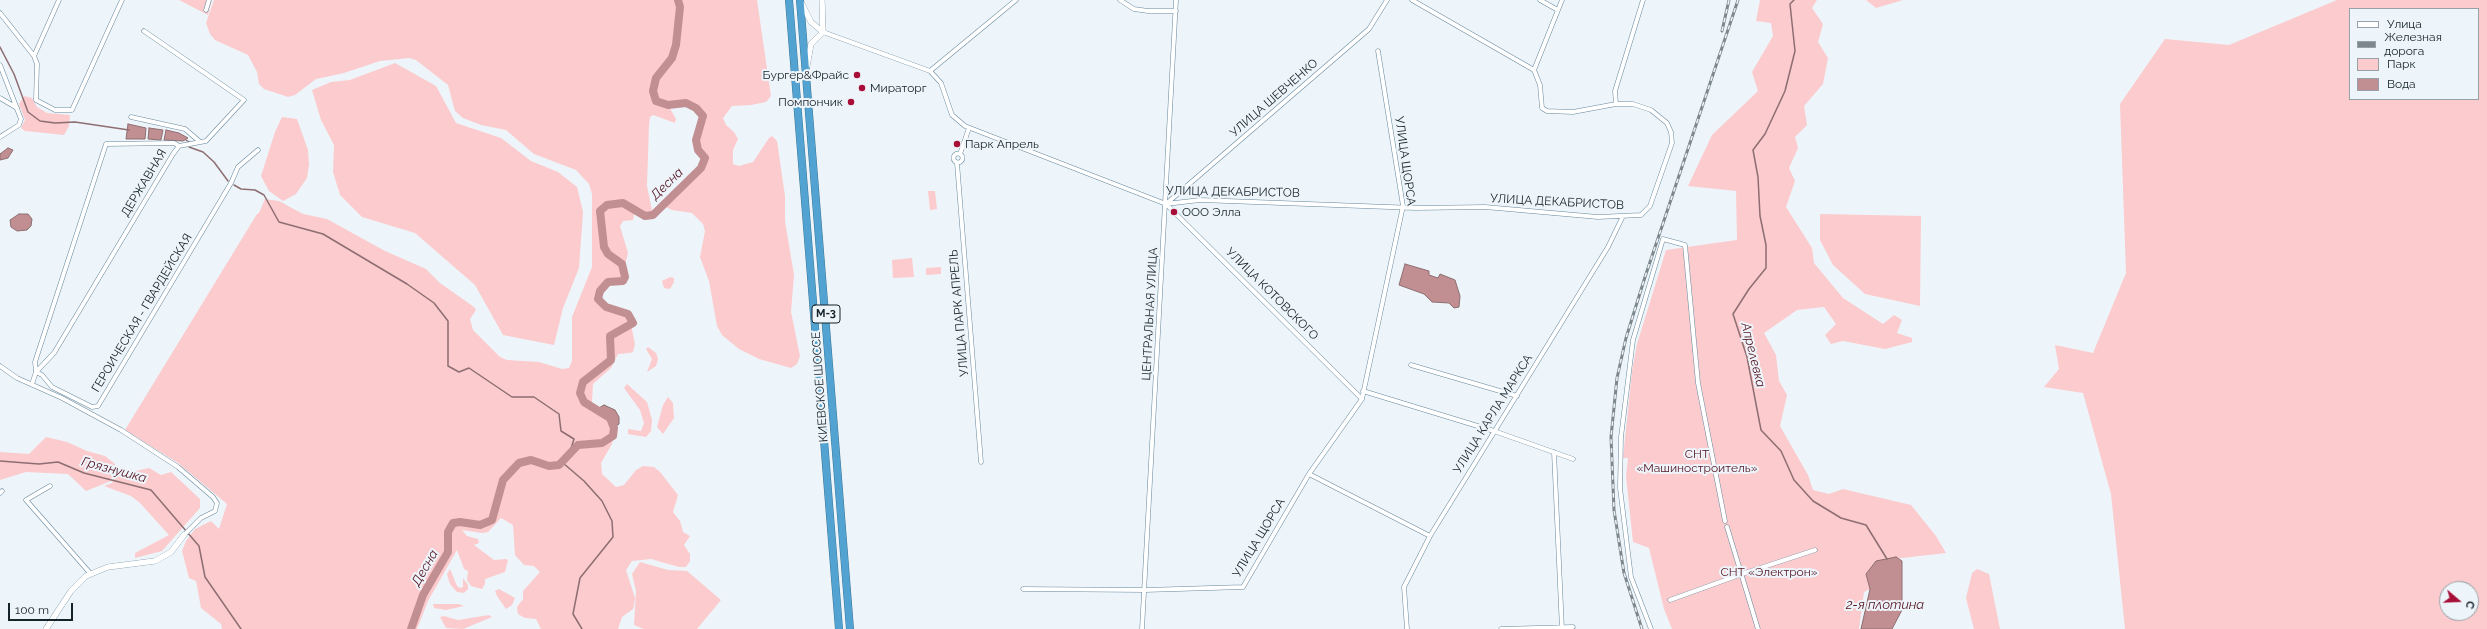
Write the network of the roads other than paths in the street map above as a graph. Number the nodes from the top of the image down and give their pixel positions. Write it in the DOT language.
graph roads {
  1 [pos="59,0"];
  2 [pos="122,0"];
  3 [pos="209,0"];
  4 [pos="789,0"];
  5 [pos="800,0"];
  6 [pos="822,0"];
  7 [pos="1016,0"];
  8 [pos="1120,0"];
  9 [pos="1176,0"];
  10 [pos="1387,0"];
  11 [pos="1412,0"];
  12 [pos="1540,0"];
  13 [pos="1562,0"];
  14 [pos="1643,0"];
  15 [pos="1556,9"];
  16 [pos="206,10"];
  17 [pos="1176,11"];
  18 [pos="0,13"];
  19 [pos="823,22"];
  20 [pos="815,26"];
  21 [pos="144,31"];
  22 [pos="823,32"];
  23 [pos="1378,51"];
  24 [pos="34,56"];
  25 [pos="0,65"];
  26 [pos="1534,70"];
  27 [pos="930,71"];
  28 [pos="807,72"];
  29 [pos="0,98"];
  30 [pos="1616,104"];
  31 [pos="18,108"];
  32 [pos="131,117"];
  33 [pos="969,128"];
  34 [pos="0,137"];
  35 [pos="199,141"];
  36 [pos="179,146"];
  37 [pos="258,150"];
  38 [pos="1166,204"];
  39 [pos="1404,206"];
  40 [pos="1623,216"];
  41 [pos="1411,365"];
  42 [pos="0,366"];
  43 [pos="36,372"];
  44 [pos="32,384"];
  45 [pos="1364,391"];
  46 [pos="1517,396"];
  47 [pos="1362,399"];
  48 [pos="1494,431"];
  49 [pos="1554,452"];
  50 [pos="1573,459"];
  51 [pos="981,462"];
  52 [pos="1309,474"];
  53 [pos="50,486"];
  54 [pos="1725,521"];
  55 [pos="1727,527"];
  56 [pos="184,536"];
  57 [pos="1430,536"];
  58 [pos="1815,550"];
  59 [pos="90,573"];
  60 [pos="1742,574"];
  61 [pos="1023,589"];
  62 [pos="1144,590"];
  63 [pos="1670,600"];
  64 [pos="1573,627"];
  65 [pos="1562,628"];
  66 [pos="46,629"];
  67 [pos="839,629"];
  68 [pos="850,629"];
  69 [pos="1142,629"];
  70 [pos="1407,629"];
  71 [pos="1501,629"];
  72 [pos="1651,629"];
  73 [pos="1758,629"];
  1 -- 24 [label="street"];
  2 -- 24 [label="street"];
  3 -- 16 [label="street"];
  4 -- 67 [label="highway, КИЕВСКОЕ ШОССЕ / М-3"];
  5 -- 20 [label="street"];
  5 -- 28 [label="highway, КИЕВСКОЕ ШОССЕ / М-3"];
  6 -- 19 [label="street"];
  7 -- 27 [label="street"];
  8 -- 17 [label="street"];
  9 -- 17 [label="street, ЦЕНТРАЛЬНАЯ УЛИЦА"];
  10 -- 38 [label="street, УЛИЦА ШЕВЧЕНКО"];
  11 -- 26 [label="street"];
  12 -- 15 [label="street"];
  13 -- 15 [label="street"];
  14 -- 30 [label="street"];
  15 -- 26 [label="street"];
  17 -- 38 [label="street, ЦЕНТРАЛЬНАЯ УЛИЦА"];
  18 -- 24 [label="street"];
  19 -- 20 [label="street"];
  19 -- 22 [label="street"];
  20 -- 22 [label="street"];
  21 -- 35 [label="street, ДЕРЖАВНАЯ"];
  22 -- 27 [label="street"];
  22 -- 28 [label="street"];
  23 -- 39 [label="street, УЛИЦА ЩОРСА"];
  25 -- 31 [label="street"];
  26 -- 30 [label="street"];
  27 -- 33 [label="street, УЛИЦА ДЕКАБРИСТОВ"];
  28 -- 68 [label="highway, КИЕВСКОЕ ШОССЕ / М-3"];
  29 -- 31 [label="street"];
  30 -- 40 [label="street, УЛИЦА ДЕКАБРИСТОВ"];
  31 -- 34 [label="street"];
  32 -- 35 [label="street"];
  33 -- 38 [label="street, УЛИЦА ДЕКАБРИСТОВ"];
  33 -- 51 [label="street, УЛИЦА ПАРК АПРЕЛЬ"];
  35 -- 36 [label="street, ДЕРЖАВНАЯ"];
  36 -- 43 [label="street, ДЕРЖАВНАЯ"];
  36 -- 43 [label="street"];
  37 -- 43 [label="street, ГЕРОИЧЕСКАЯ - ГВАРДЕЙСКАЯ"];
  38 -- 39 [label="street, УЛИЦА ДЕКАБРИСТОВ"];
  38 -- 47 [label="street, УЛИЦА КОТОВСКОГО"];
  38 -- 62 [label="street, ЦЕНТРАЛЬНАЯ УЛИЦА"];
  39 -- 40 [label="street, УЛИЦА ДЕКАБРИСТОВ"];
  39 -- 45 [label="street, УЛИЦА ЩОРСА"];
  40 -- 46 [label="street, УЛИЦА КАРЛА МАРКСА"];
  41 -- 46 [label="street"];
  42 -- 44 [label="street"];
  43 -- 44 [label="street, ДЕРЖАВНАЯ"];
  44 -- 56 [label="street"];
  45 -- 47 [label="street, УЛИЦА ЩОРСА"];
  45 -- 48 [label="street"];
  46 -- 48 [label="street, УЛИЦА КАРЛА МАРКСА"];
  47 -- 52 [label="street, УЛИЦА ЩОРСА"];
  48 -- 49 [label="street"];
  48 -- 57 [label="street, УЛИЦА КАРЛА МАРКСА"];
  49 -- 50 [label="street"];
  49 -- 65 [label="street"];
  52 -- 57 [label="street"];
  52 -- 62 [label="street, УЛИЦА ЩОРСА"];
  53 -- 59 [label="street"];
  54 -- 72 [label="street"];
  55 -- 60 [label="street"];
  56 -- 59 [label="street"];
  57 -- 70 [label="street, УЛИЦА КАРЛА МАРКСА"];
  58 -- 60 [label="street"];
  59 -- 66 [label="street"];
  60 -- 63 [label="street"];
  60 -- 73 [label="street"];
  61 -- 62 [label="street, УЛИЦА ЩОРСА"];
  62 -- 69 [label="street, ЦЕНТРАЛЬНАЯ УЛИЦА"];
  64 -- 65 [label="street"];
  65 -- 71 [label="street"];
}
